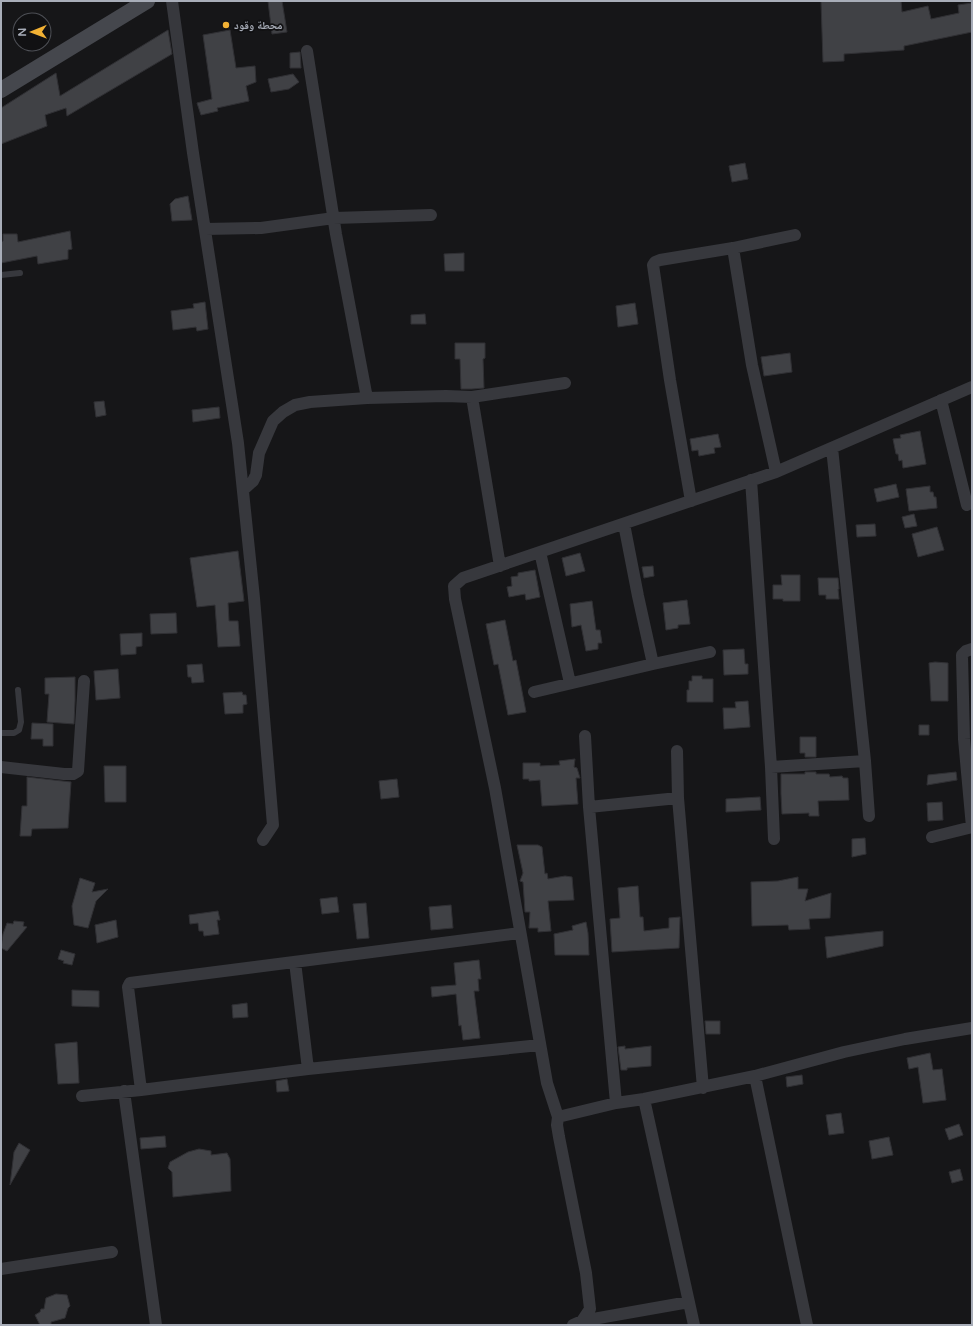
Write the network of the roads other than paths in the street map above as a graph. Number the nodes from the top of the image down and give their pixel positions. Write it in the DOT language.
graph roads {
  1 [pos="147,1"];
  2 [pos="172,1"];
  3 [pos="307,51"];
  4 [pos="1,90"];
  5 [pos="431,215"];
  6 [pos="334,218"];
  7 [pos="205,229"];
  8 [pos="795,235"];
  9 [pos="732,248"];
  10 [pos="20,273"];
  11 [pos="1,275"];
  12 [pos="564,383"];
  13 [pos="972,387"];
  14 [pos="472,397"];
  15 [pos="367,398"];
  16 [pos="941,400"];
  17 [pos="832,448"];
  18 [pos="776,472"];
  19 [pos="751,480"];
  20 [pos="243,490"];
  21 [pos="691,501"];
  22 [pos="967,504"];
  23 [pos="624,524"];
  24 [pos="540,552"];
  25 [pos="500,566"];
  26 [pos="972,649"];
  27 [pos="710,652"];
  28 [pos="653,664"];
  29 [pos="84,681"];
  30 [pos="570,683"];
  31 [pos="18,690"];
  32 [pos="534,692"];
  33 [pos="1,733"];
  34 [pos="585,736"];
  35 [pos="968,738"];
  36 [pos="677,751"];
  37 [pos="865,761"];
  38 [pos="771,767"];
  39 [pos="1,768"];
  40 [pos="678,798"];
  41 [pos="589,807"];
  42 [pos="869,816"];
  43 [pos="972,827"];
  44 [pos="932,837"];
  45 [pos="774,839"];
  46 [pos="263,840"];
  47 [pos="520,933"];
  48 [pos="295,962"];
  49 [pos="972,1028"];
  50 [pos="540,1045"];
  51 [pos="308,1069"];
  52 [pos="755,1076"];
  53 [pos="703,1088"];
  54 [pos="141,1090"];
  55 [pos="124,1091"];
  56 [pos="82,1096"];
  57 [pos="644,1099"];
  58 [pos="616,1103"];
  59 [pos="558,1117"];
  60 [pos="112,1252"];
  61 [pos="1,1269"];
  62 [pos="689,1302"];
  63 [pos="577,1323"];
  64 [pos="156,1325"];
  65 [pos="694,1325"];
  66 [pos="807,1325"];
  1 -- 4 [label="main road"];
  2 -- 7 [label="street"];
  3 -- 6 [label="street"];
  5 -- 6 [label="street"];
  6 -- 7 [label="street"];
  6 -- 15 [label="street"];
  7 -- 20 [label="street"];
  8 -- 9 [label="street"];
  9 -- 18 [label="street"];
  9 -- 21 [label="street"];
  10 -- 11 [label="lane"];
  12 -- 14 [label="street"];
  13 -- 16 [label="street"];
  14 -- 15 [label="street"];
  14 -- 25 [label="street"];
  15 -- 20 [label="street"];
  16 -- 17 [label="street"];
  16 -- 22 [label="street"];
  17 -- 18 [label="street"];
  17 -- 37 [label="street"];
  18 -- 19 [label="street"];
  19 -- 21 [label="street"];
  19 -- 38 [label="street"];
  20 -- 46 [label="street"];
  21 -- 23 [label="street"];
  23 -- 24 [label="street"];
  23 -- 28 [label="street"];
  24 -- 25 [label="street"];
  24 -- 30 [label="street"];
  25 -- 47 [label="street"];
  26 -- 35 [label="street"];
  27 -- 28 [label="street"];
  28 -- 30 [label="street"];
  29 -- 39 [label="street"];
  30 -- 32 [label="street"];
  31 -- 33 [label="lane"];
  34 -- 41 [label="street"];
  35 -- 43 [label="street"];
  36 -- 40 [label="street"];
  37 -- 38 [label="street"];
  37 -- 42 [label="street"];
  38 -- 45 [label="street"];
  40 -- 41 [label="street"];
  40 -- 53 [label="street"];
  41 -- 58 [label="street"];
  43 -- 44 [label="street"];
  47 -- 48 [label="street"];
  47 -- 50 [label="street"];
  48 -- 51 [label="street"];
  48 -- 54 [label="street"];
  49 -- 52 [label="street"];
  50 -- 51 [label="street"];
  50 -- 59 [label="street"];
  51 -- 54 [label="street"];
  52 -- 53 [label="street"];
  52 -- 66 [label="street"];
  53 -- 57 [label="street"];
  54 -- 55 [label="street"];
  55 -- 56 [label="street"];
  55 -- 64 [label="street"];
  57 -- 58 [label="street"];
  57 -- 62 [label="street"];
  58 -- 59 [label="street"];
  59 -- 63 [label="street"];
  60 -- 61 [label="street"];
  62 -- 63 [label="street"];
  62 -- 65 [label="street"];
}
